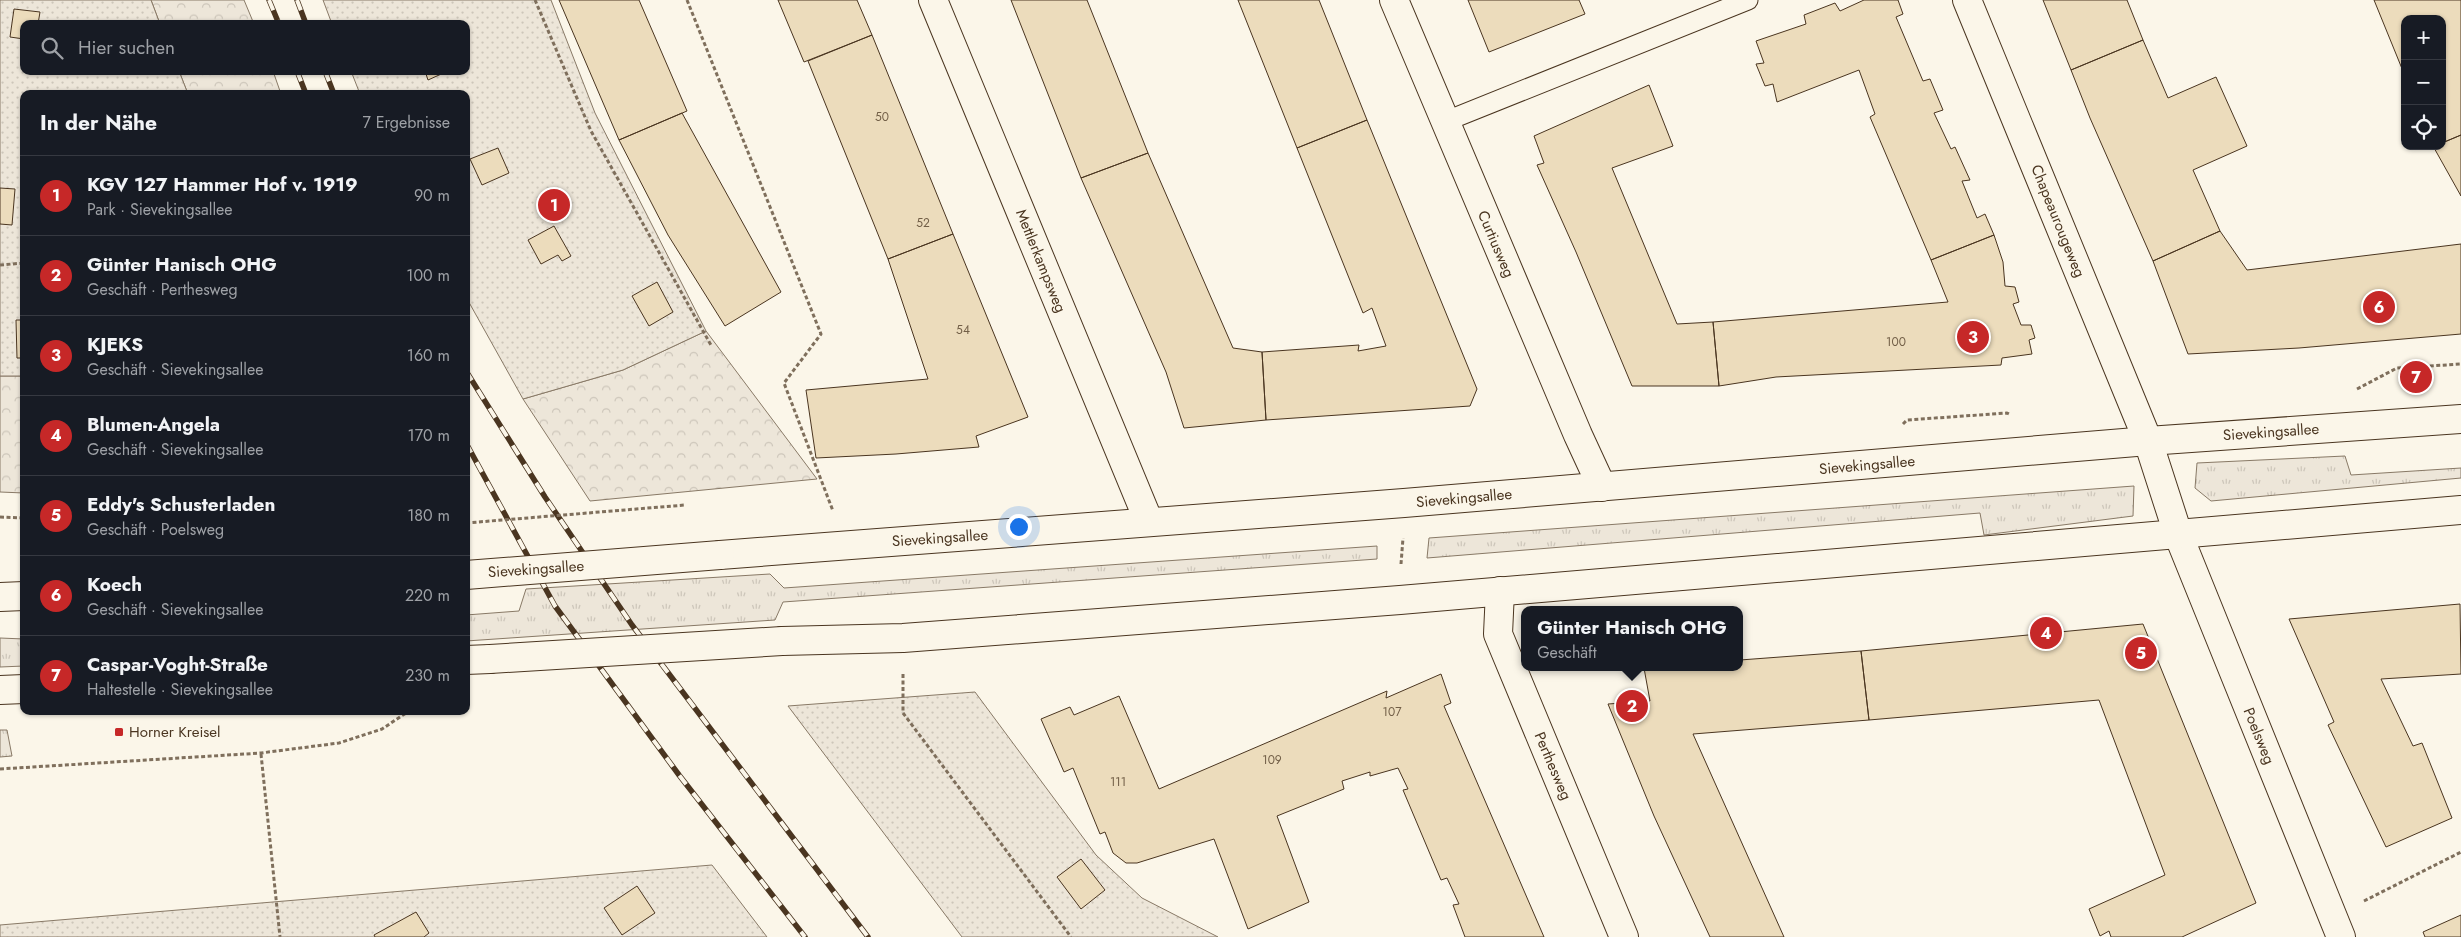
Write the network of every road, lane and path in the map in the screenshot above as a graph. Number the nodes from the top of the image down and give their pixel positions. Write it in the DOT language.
graph roads {
  1 [pos="535,0"];
  2 [pos="687,0"];
  3 [pos="933,0"];
  4 [pos="1394,0"];
  5 [pos="1748,0"];
  6 [pos="1967,0"];
  7 [pos="1444,122"];
  8 [pos="20,263"];
  9 [pos="0,265"];
  10 [pos="712,347"];
  11 [pos="2461,364"];
  12 [pos="2397,368"];
  13 [pos="2461,419"];
  14 [pos="2148,441"];
  15 [pos="1602,487"];
  16 [pos="684,505"];
  17 [pos="2461,510"];
  18 [pos="835,516"];
  19 [pos="0,517"];
  20 [pos="20,518"];
  21 [pos="470,522"];
  22 [pos="1149,522"];
  23 [pos="1404,533"];
  24 [pos="2178,534"];
  25 [pos="1401,570"];
  26 [pos="470,575"];
  27 [pos="1500,591"];
  28 [pos="20,596"];
  29 [pos="0,597"];
  30 [pos="903,638"];
  31 [pos="478,659"];
  32 [pos="20,689"];
  33 [pos="0,690"];
  34 [pos="403,715"];
  35 [pos="261,753"];
  36 [pos="0,769"];
  37 [pos="2461,852"];
  38 [pos="2336,928"];
  39 [pos="280,937"];
  40 [pos="1071,937"];
  41 [pos="1624,937"];
  1 -- 10 [label="path"];
  2 -- 18 [label="path"];
  3 -- 22 [label="main road, Mettlerkampsweg"];
  4 -- 7 [label="main road, Curtiusweg"];
  5 -- 7 [label="lane"];
  6 -- 14 [label="main road, Chapeaurougeweg"];
  7 -- 15 [label="main road, Curtiusweg"];
  8 -- 9 [label="path"];
  11 -- 12 [label="path"];
  13 -- 14 [label="main road, Sievekingsallee"];
  14 -- 15 [label="main road, Sievekingsallee"];
  14 -- 24 [label="main road, Chapeaurougeweg"];
  15 -- 22 [label="main road, Sievekingsallee"];
  16 -- 21 [label="path, bridge"];
  17 -- 24 [label="main road"];
  19 -- 20 [label="path"];
  22 -- 26 [label="main road, Sievekingsallee, bridge"];
  23 -- 25 [label="path"];
  24 -- 27 [label="main road"];
  24 -- 38 [label="main road, Poelsweg"];
  27 -- 30 [label="main road"];
  27 -- 41 [label="main road, Perthesweg"];
  28 -- 29 [label="main road"];
  30 -- 31 [label="main road, bridge"];
  30 -- 40 [label="path"];
  32 -- 33 [label="main road"];
  34 -- 35 [label="path"];
  35 -- 36 [label="path"];
  35 -- 39 [label="path"];
  37 -- 38 [label="path"];
}
